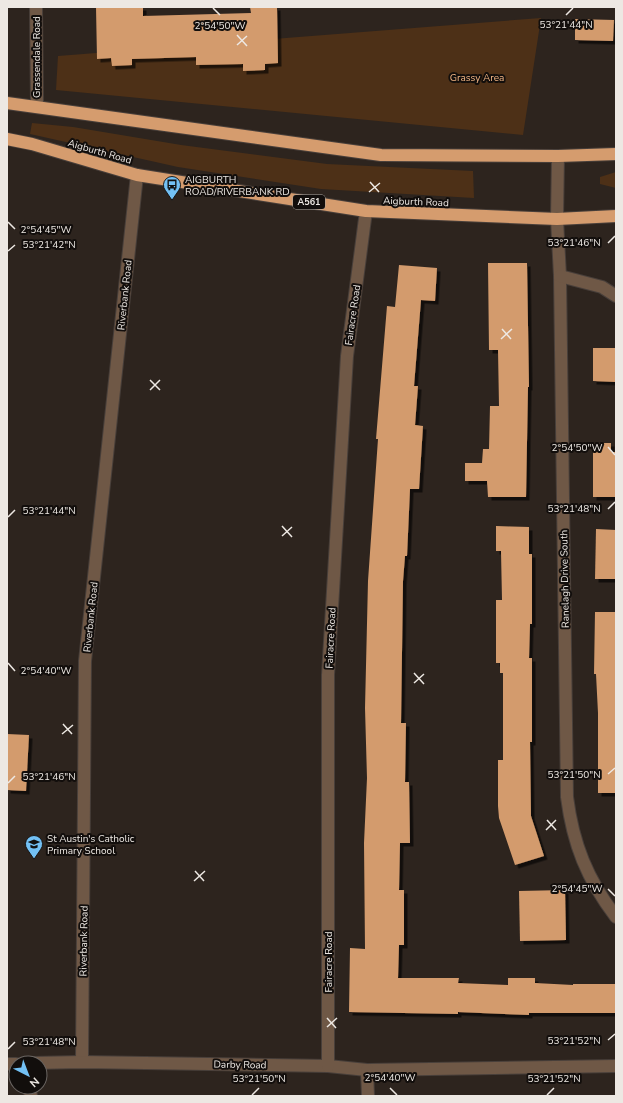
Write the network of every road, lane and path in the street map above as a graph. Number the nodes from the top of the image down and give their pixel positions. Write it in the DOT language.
graph roads {
  1 [pos="36,7"];
  2 [pos="7,103"];
  3 [pos="37,107"];
  4 [pos="7,140"];
  5 [pos="616,154"];
  6 [pos="558,156"];
  7 [pos="138,175"];
  8 [pos="366,211"];
  9 [pos="616,216"];
  10 [pos="557,219"];
  11 [pos="560,276"];
  12 [pos="616,296"];
  13 [pos="616,917"];
  14 [pos="82,1062"];
  15 [pos="48,1063"];
  16 [pos="328,1066"];
  17 [pos="616,1066"];
  18 [pos="367,1070"];
  19 [pos="368,1096"];
  1 -- 3 [label="street, Grassendale Road"];
  2 -- 3 [label="highway"];
  3 -- 6 [label="highway"];
  4 -- 7 [label="highway, Aigburth Road / A561"];
  5 -- 6 [label="highway"];
  6 -- 10 [label="street, Ranelagh Drive South"];
  7 -- 8 [label="highway, Aigburth Road / A561"];
  7 -- 14 [label="street, Riverbank Road"];
  8 -- 10 [label="highway, Aigburth Road / A561"];
  8 -- 16 [label="street, Fairacre Road"];
  9 -- 10 [label="highway, Aigburth Road / A561"];
  10 -- 11 [label="street, Ranelagh Drive South"];
  11 -- 12 [label="street"];
  11 -- 13 [label="street, Ranelagh Drive South"];
  14 -- 15 [label="street, Darby Road"];
  14 -- 16 [label="street, Darby Road"];
  16 -- 18 [label="street, Darby Road"];
  17 -- 18 [label="street, Darby Road"];
  18 -- 19 [label="street"];
}
